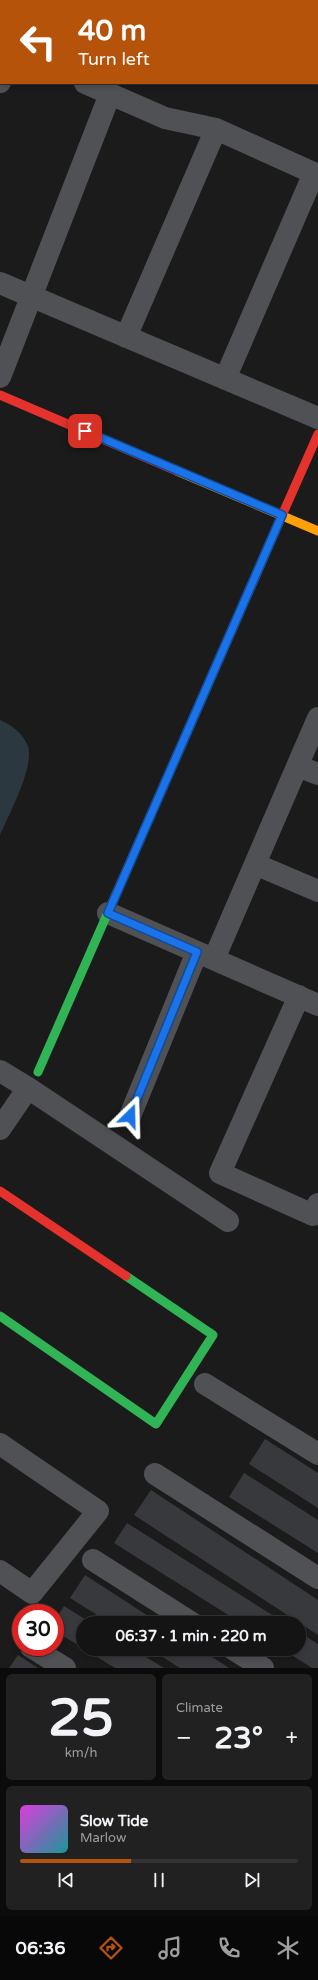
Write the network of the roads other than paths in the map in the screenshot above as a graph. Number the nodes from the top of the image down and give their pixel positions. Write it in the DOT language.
graph roads {
  1 [pos="87,84"];
  2 [pos="110,94"];
  3 [pos="216,129"];
  4 [pos="316,174"];
  5 [pos="0,283"];
  6 [pos="31,296"];
  7 [pos="126,337"];
  8 [pos="0,377"];
  9 [pos="225,379"];
  10 [pos="0,395"];
  11 [pos="318,418"];
  12 [pos="318,434"];
  13 [pos="282,515"];
  14 [pos="318,531"];
  15 [pos="318,718"];
  16 [pos="298,766"];
  17 [pos="318,774"];
  18 [pos="255,864"];
  19 [pos="318,891"];
  20 [pos="108,913"];
  21 [pos="206,956"];
  22 [pos="309,1000"];
  23 [pos="0,1070"];
  24 [pos="33,1080"];
  25 [pos="130,1116"];
  26 [pos="0,1129"];
  27 [pos="0,1191"];
  28 [pos="318,1204"];
  29 [pos="228,1221"];
  30 [pos="0,1316"];
  31 [pos="205,1384"];
  32 [pos="0,1444"];
  33 [pos="318,1454"];
  34 [pos="155,1474"];
  35 [pos="93,1560"];
  36 [pos="0,1571"];
  37 [pos="318,1578"];
  38 [pos="181,1616"];
  39 [pos="46,1656"];
  40 [pos="244,1656"];
  41 [pos="65,1668"];
  42 [pos="263,1668"];
  1 -- 2 [label="street"];
  2 -- 3 [label="street"];
  2 -- 6 [label="street"];
  3 -- 4 [label="street"];
  3 -- 7 [label="street"];
  4 -- 9 [label="street"];
  5 -- 6 [label="street"];
  6 -- 7 [label="street"];
  6 -- 8 [label="street"];
  7 -- 9 [label="street"];
  9 -- 11 [label="street"];
  10 -- 13 [label="street"];
  12 -- 13 [label="street"];
  13 -- 14 [label="street"];
  13 -- 20 [label="street"];
  15 -- 16 [label="street"];
  16 -- 17 [label="street"];
  16 -- 18 [label="street"];
  18 -- 19 [label="street"];
  18 -- 21 [label="street"];
  20 -- 21 [label="street"];
  20 -- 24 [label="street"];
  21 -- 22 [label="street"];
  21 -- 25 [label="street"];
  22 -- 28 [label="street"];
  23 -- 24 [label="street"];
  24 -- 26 [label="street"];
  24 -- 29 [label="street"];
  27 -- 30 [label="street"];
  31 -- 33 [label="street"];
  32 -- 36 [label="street"];
  34 -- 37 [label="street"];
  35 -- 38 [label="street"];
  39 -- 41 [label="street"];
  40 -- 42 [label="street"];
}
